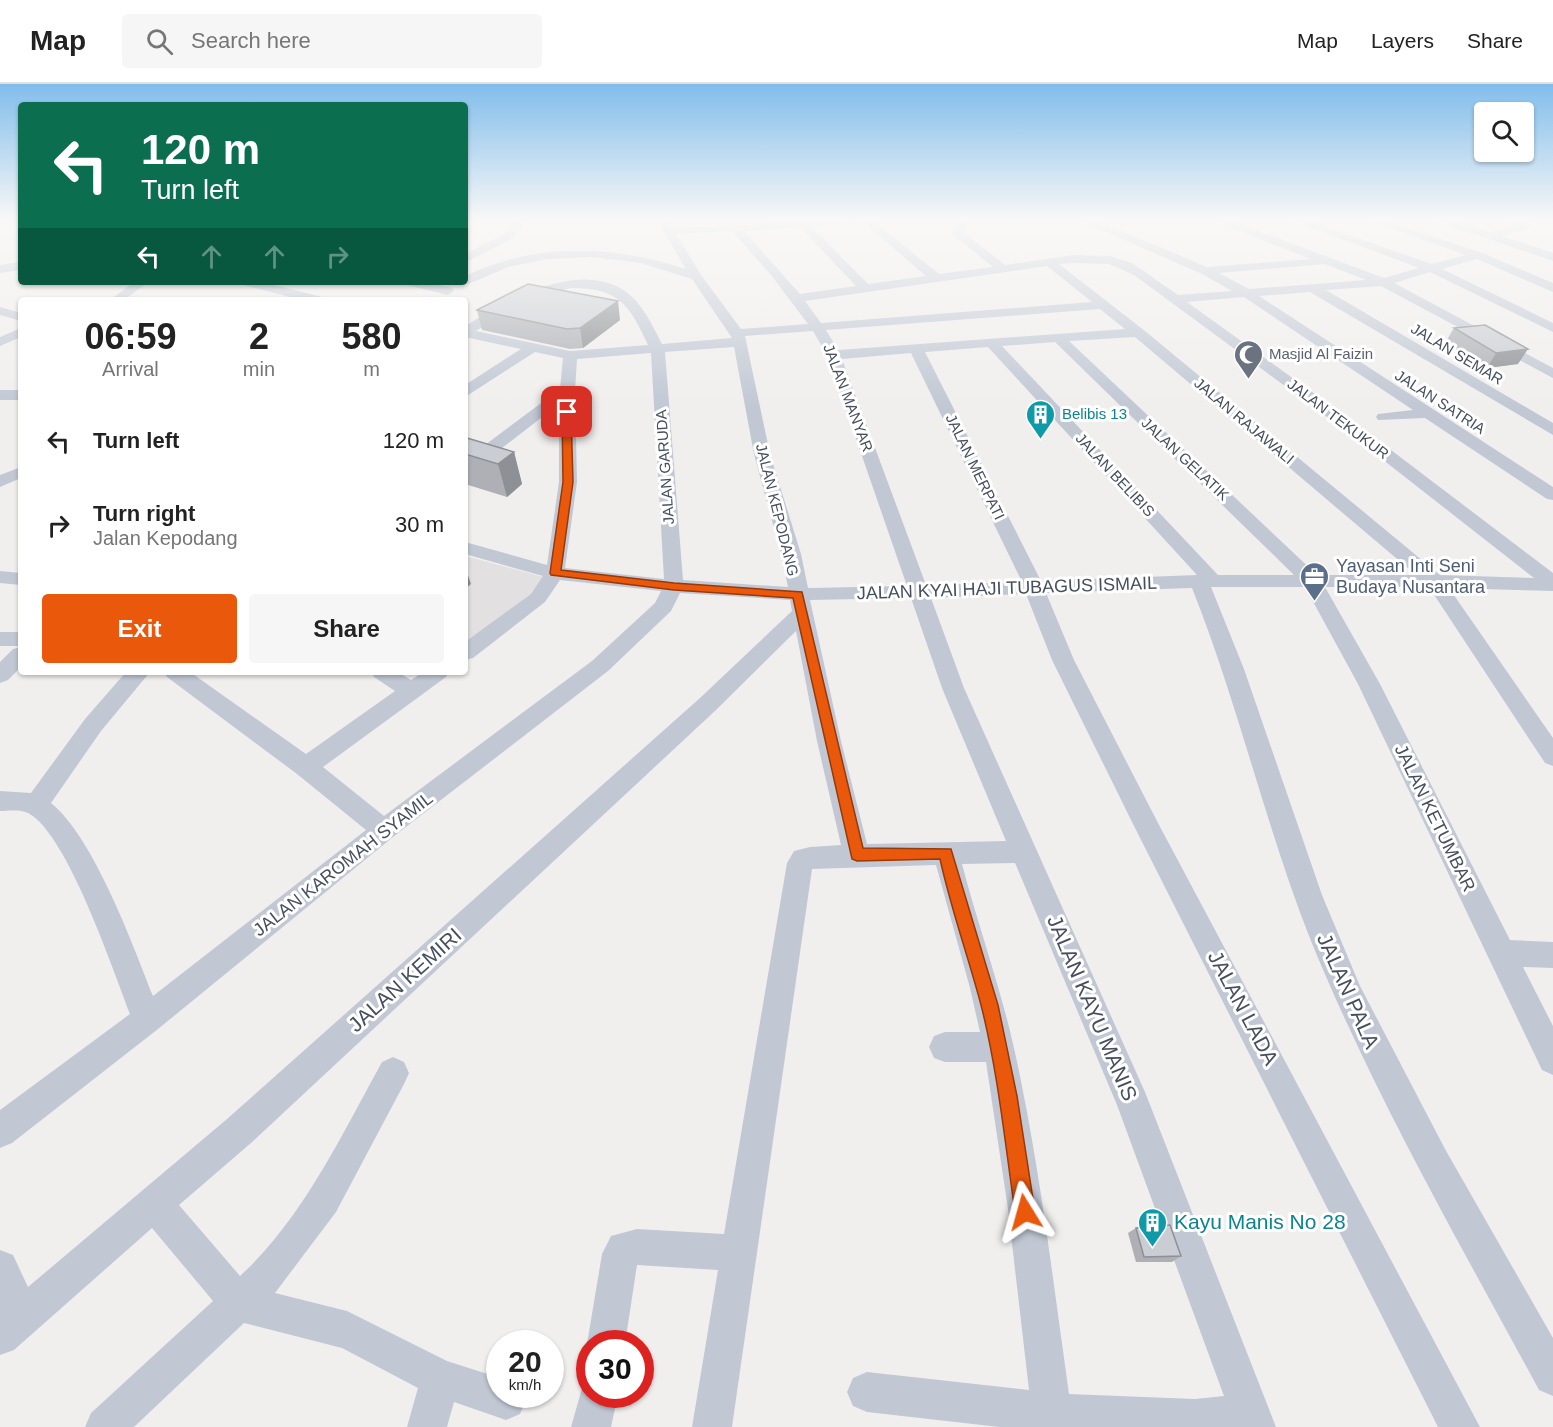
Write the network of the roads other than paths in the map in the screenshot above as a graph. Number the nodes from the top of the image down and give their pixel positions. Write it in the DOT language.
graph roads {
  1 [pos="701,283"];
  2 [pos="784,283"];
  3 [pos="860,283"];
  4 [pos="925,283"];
  5 [pos="1075,283"];
  6 [pos="1151,283"];
  7 [pos="1227,283"];
  8 [pos="1375,283"];
  9 [pos="1384,283"];
  10 [pos="1461,283"];
  11 [pos="138,285"];
  12 [pos="259,285"];
  13 [pos="423,285"];
  14 [pos="459,285"];
  15 [pos="1313,288"];
  16 [pos="866,289"];
  17 [pos="448,291"];
  18 [pos="1246,293"];
  19 [pos="121,297"];
  20 [pos="305,297"];
  21 [pos="437,297"];
  22 [pos="798,298"];
  23 [pos="1177,299"];
  24 [pos="1104,305"];
  25 [pos="0,311"];
  26 [pos="18,316"];
  27 [pos="818,326"];
  28 [pos="1553,328"];
  29 [pos="468,331"];
  30 [pos="1137,332"];
  31 [pos="18,333"];
  32 [pos="468,334"];
  33 [pos="739,338"];
  34 [pos="1059,339"];
  35 [pos="0,342"];
  36 [pos="992,344"];
  37 [pos="533,347"];
  38 [pos="656,347"];
  39 [pos="915,350"];
  40 [pos="834,354"];
  41 [pos="570,355"];
  42 [pos="1553,374"];
  43 [pos="468,390"];
  44 [pos="567,391"];
  45 [pos="0,395"];
  46 [pos="18,395"];
  47 [pos="1427,413"];
  48 [pos="1384,417"];
  49 [pos="1553,429"];
  50 [pos="468,466"];
  51 [pos="18,473"];
  52 [pos="0,482"];
  53 [pos="1553,495"];
  54 [pos="468,549"];
  55 [pos="555,573"];
  56 [pos="0,577"];
  57 [pos="18,579"];
  58 [pos="1311,580"];
  59 [pos="1206,581"];
  60 [pos="1435,581"];
  61 [pos="1553,584"];
  62 [pos="674,586"];
  63 [pos="1033,587"];
  64 [pos="920,592"];
  65 [pos="800,604"];
  66 [pos="0,639"];
  67 [pos="18,639"];
  68 [pos="468,651"];
  69 [pos="18,657"];
  70 [pos="0,675"];
  71 [pos="136,675"];
  72 [pos="179,675"];
  73 [pos="387,675"];
  74 [pos="434,675"];
  75 [pos="411,691"];
  76 [pos="1553,757"];
  77 [pos="306,767"];
  78 [pos="0,801"];
  79 [pos="36,805"];
  80 [pos="384,830"];
  81 [pos="1024,852"];
  82 [pos="946,853"];
  83 [pos="857,855"];
  84 [pos="1501,953"];
  85 [pos="1553,955"];
  86 [pos="147,1019"];
  87 [pos="945,1047"];
  88 [pos="998,1047"];
  89 [pos="1553,1059"];
  90 [pos="393,1073"];
  91 [pos="0,1131"];
  92 [pos="154,1203"];
  93 [pos="740,1253"];
  94 [pos="0,1268"];
  95 [pos="239,1303"];
  96 [pos="11,1326"];
  97 [pos="608,1330"];
  98 [pos="1553,1376"];
  99 [pos="440,1378"];
  100 [pos="867,1392"];
  101 [pos="486,1393"];
  102 [pos="595,1408"];
  103 [pos="1052,1420"];
  104 [pos="1254,1420"];
  105 [pos="105,1427"];
  106 [pos="427,1427"];
  107 [pos="591,1427"];
  108 [pos="712,1427"];
  109 [pos="1460,1427"];
  1 -- 33 [label="street, JALAN KEPODANG"];
  2 -- 22 [label="street, JALAN MANYAR"];
  3 -- 16 [label="street"];
  4 -- 16 [label="street, JALAN TEKUKUR"];
  5 -- 24 [label="street, JALAN RAJAWALI"];
  6 -- 23 [label="street, JALAN TEKUKUR"];
  7 -- 18 [label="street, JALAN SATRIA"];
  8 -- 15 [label="street"];
  9 -- 42 [label="street"];
  10 -- 28 [label="street"];
  11 -- 19 [label="street"];
  12 -- 20 [label="street"];
  13 -- 17 [label="street"];
  14 -- 17 [label="street"];
  15 -- 18 [label="street"];
  15 -- 49 [label="street, JALAN SEMAR"];
  16 -- 22 [label="street, JALAN TEKUKUR"];
  17 -- 21 [label="street"];
  18 -- 23 [label="street"];
  18 -- 47 [label="street, JALAN SATRIA"];
  22 -- 27 [label="street, JALAN MANYAR"];
  23 -- 61 [label="street, JALAN TEKUKUR"];
  24 -- 27 [label="street"];
  24 -- 30 [label="street, JALAN RAJAWALI"];
  25 -- 26 [label="street"];
  27 -- 33 [label="street"];
  27 -- 40 [label="street, JALAN MANYAR"];
  29 -- 38 [label="street"];
  30 -- 34 [label="street"];
  30 -- 60 [label="street, JALAN RAJAWALI"];
  31 -- 35 [label="street"];
  32 -- 37 [label="street"];
  33 -- 38 [label="street"];
  33 -- 65 [label="street, JALAN KEPODANG"];
  34 -- 36 [label="street"];
  34 -- 58 [label="street, JALAN GELATIK"];
  36 -- 39 [label="street"];
  36 -- 59 [label="street, JALAN BELIBIS"];
  37 -- 41 [label="street"];
  37 -- 43 [label="street"];
  38 -- 41 [label="street"];
  38 -- 62 [label="street, JALAN GARUDA"];
  39 -- 40 [label="street"];
  39 -- 63 [label="street, JALAN MERPATI"];
  40 -- 64 [label="street, JALAN MANYAR"];
  41 -- 44 [label="street"];
  44 -- 50 [label="street"];
  44 -- 55 [label="street"];
  45 -- 46 [label="street"];
  47 -- 48 [label="street"];
  47 -- 53 [label="street, JALAN SATRIA"];
  51 -- 52 [label="street"];
  54 -- 55 [label="street, JALAN KYAI HAJI TUBAGUS ISMAIL"];
  55 -- 62 [label="street, JALAN KYAI HAJI TUBAGUS ISMAIL"];
  55 -- 68 [label="street"];
  56 -- 57 [label="street"];
  58 -- 59 [label="street, JALAN KYAI HAJI TUBAGUS ISMAIL"];
  58 -- 60 [label="street, JALAN KYAI HAJI TUBAGUS ISMAIL"];
  58 -- 84 [label="street, JALAN KETUMBAR"];
  59 -- 63 [label="street, JALAN KYAI HAJI TUBAGUS ISMAIL"];
  59 -- 98 [label="street, JALAN PALA"];
  60 -- 61 [label="street, JALAN KYAI HAJI TUBAGUS ISMAIL"];
  60 -- 76 [label="street, JALAN RAJAWALI"];
  62 -- 65 [label="street, JALAN KYAI HAJI TUBAGUS ISMAIL"];
  62 -- 80 [label="street, JALAN KAROMAH SYAMIL"];
  63 -- 64 [label="street, JALAN KYAI HAJI TUBAGUS ISMAIL"];
  63 -- 109 [label="street, JALAN LADA"];
  64 -- 65 [label="street, JALAN KYAI HAJI TUBAGUS ISMAIL"];
  64 -- 81 [label="street, JALAN KAYU MANIS"];
  65 -- 83 [label="street, JALAN KEPODANG"];
  65 -- 92 [label="street, JALAN KEMIRI"];
  66 -- 67 [label="street"];
  69 -- 70 [label="street"];
  71 -- 79 [label="street"];
  72 -- 77 [label="street"];
  73 -- 75 [label="street"];
  74 -- 75 [label="street"];
  75 -- 77 [label="street"];
  77 -- 80 [label="street"];
  78 -- 79 [label="street"];
  79 -- 86 [label="street"];
  80 -- 86 [label="street, JALAN KAROMAH SYAMIL"];
  81 -- 82 [label="street"];
  81 -- 104 [label="street, JALAN KAYU MANIS"];
  82 -- 83 [label="street"];
  82 -- 88 [label="street"];
  83 -- 93 [label="street"];
  84 -- 85 [label="street"];
  84 -- 89 [label="street, JALAN KETUMBAR"];
  86 -- 91 [label="street, JALAN KAROMAH SYAMIL"];
  87 -- 88 [label="street"];
  88 -- 103 [label="street"];
  90 -- 95 [label="street"];
  92 -- 95 [label="street"];
  92 -- 96 [label="street, JALAN KEMIRI"];
  93 -- 97 [label="street"];
  93 -- 108 [label="street"];
  94 -- 96 [label="street"];
  95 -- 99 [label="street"];
  95 -- 105 [label="street"];
  99 -- 101 [label="street"];
  99 -- 106 [label="street"];
  100 -- 103 [label="street"];
  102 -- 107 [label="street"];
  103 -- 104 [label="street"];
}
